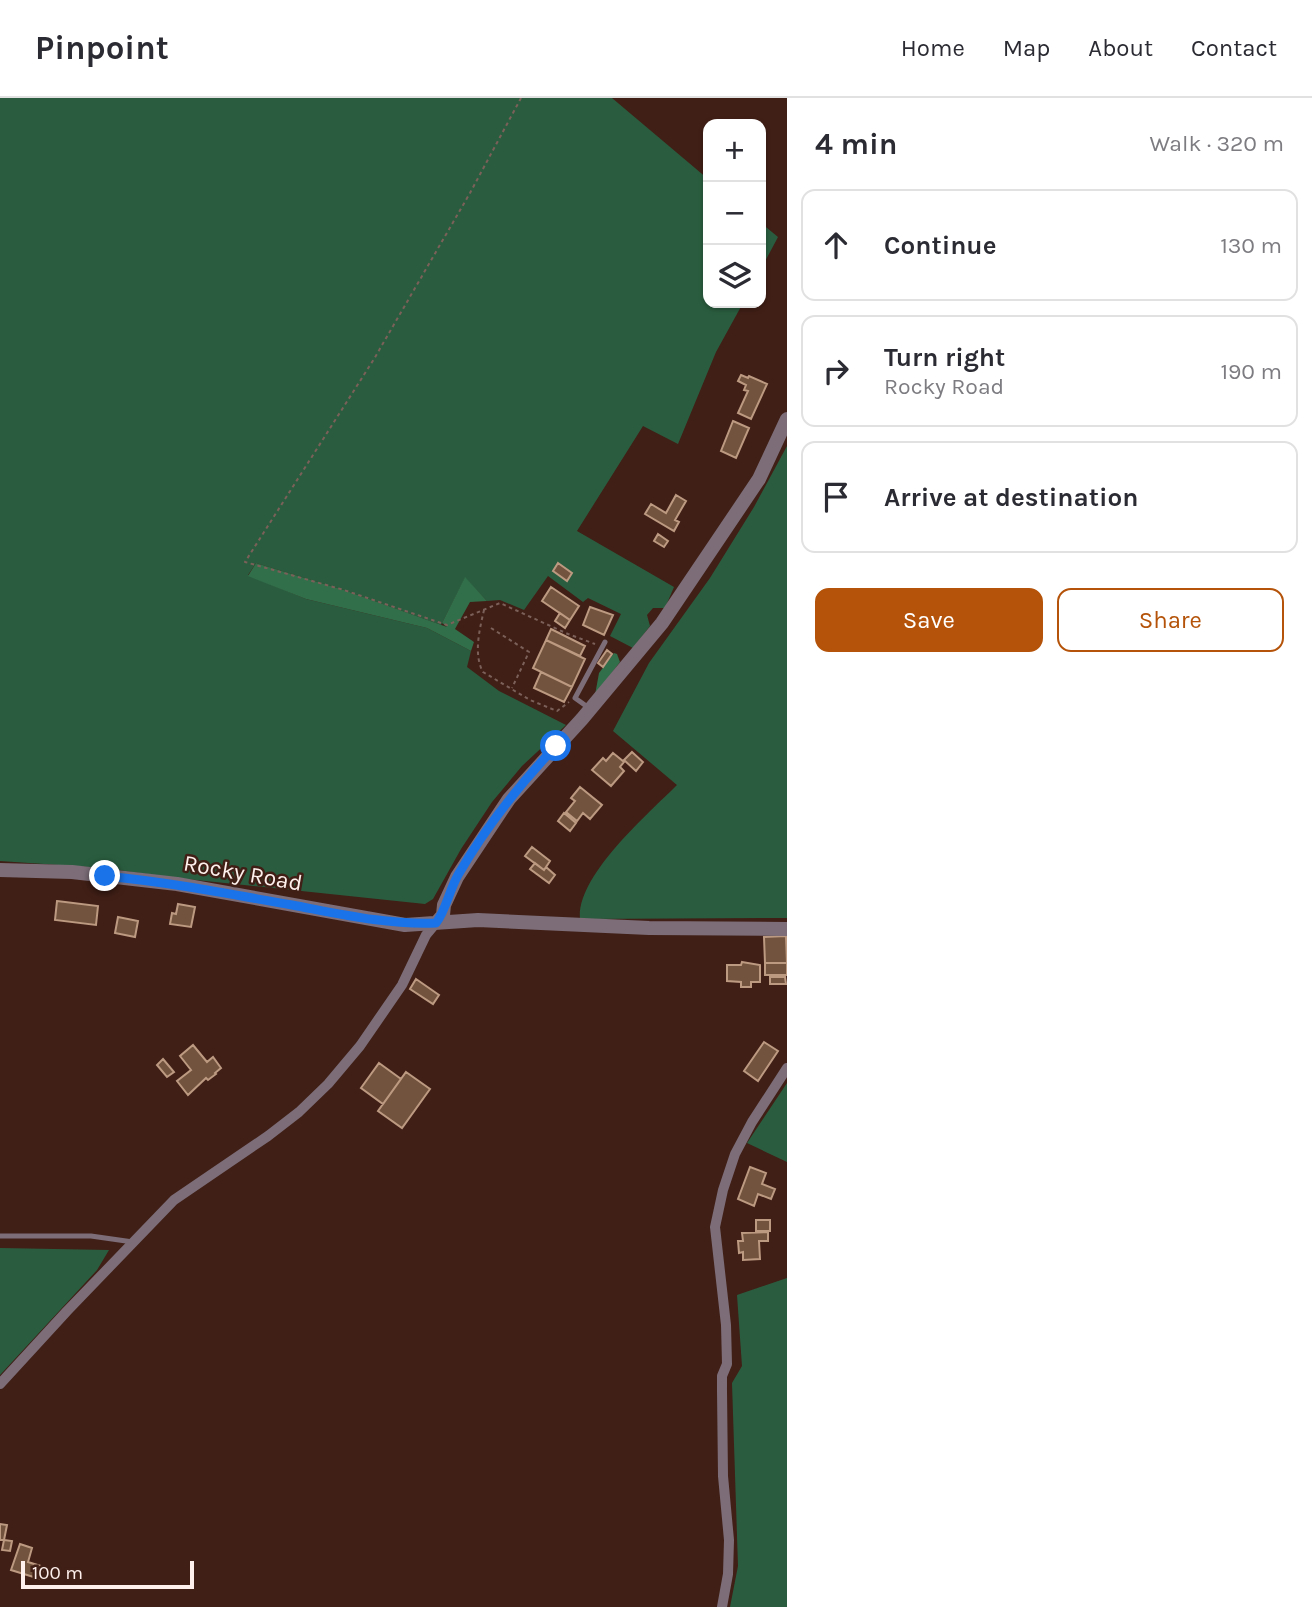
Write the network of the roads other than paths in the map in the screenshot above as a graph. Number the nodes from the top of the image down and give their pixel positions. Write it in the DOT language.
graph roads {
  1 [pos="787,419"];
  2 [pos="603,644"];
  3 [pos="590,709"];
  4 [pos="0,870"];
  5 [pos="436,923"];
  6 [pos="787,929"];
  7 [pos="787,1069"];
  8 [pos="0,1236"];
  9 [pos="133,1242"];
  10 [pos="0,1384"];
  11 [pos="722,1607"];
  1 -- 3 [label="street"];
  2 -- 3 [label="lane"];
  3 -- 5 [label="street"];
  4 -- 5 [label="street, Rocky Road"];
  5 -- 6 [label="street, Rocky Road"];
  5 -- 9 [label="street"];
  7 -- 11 [label="street"];
  8 -- 9 [label="lane"];
  9 -- 10 [label="street"];
}
